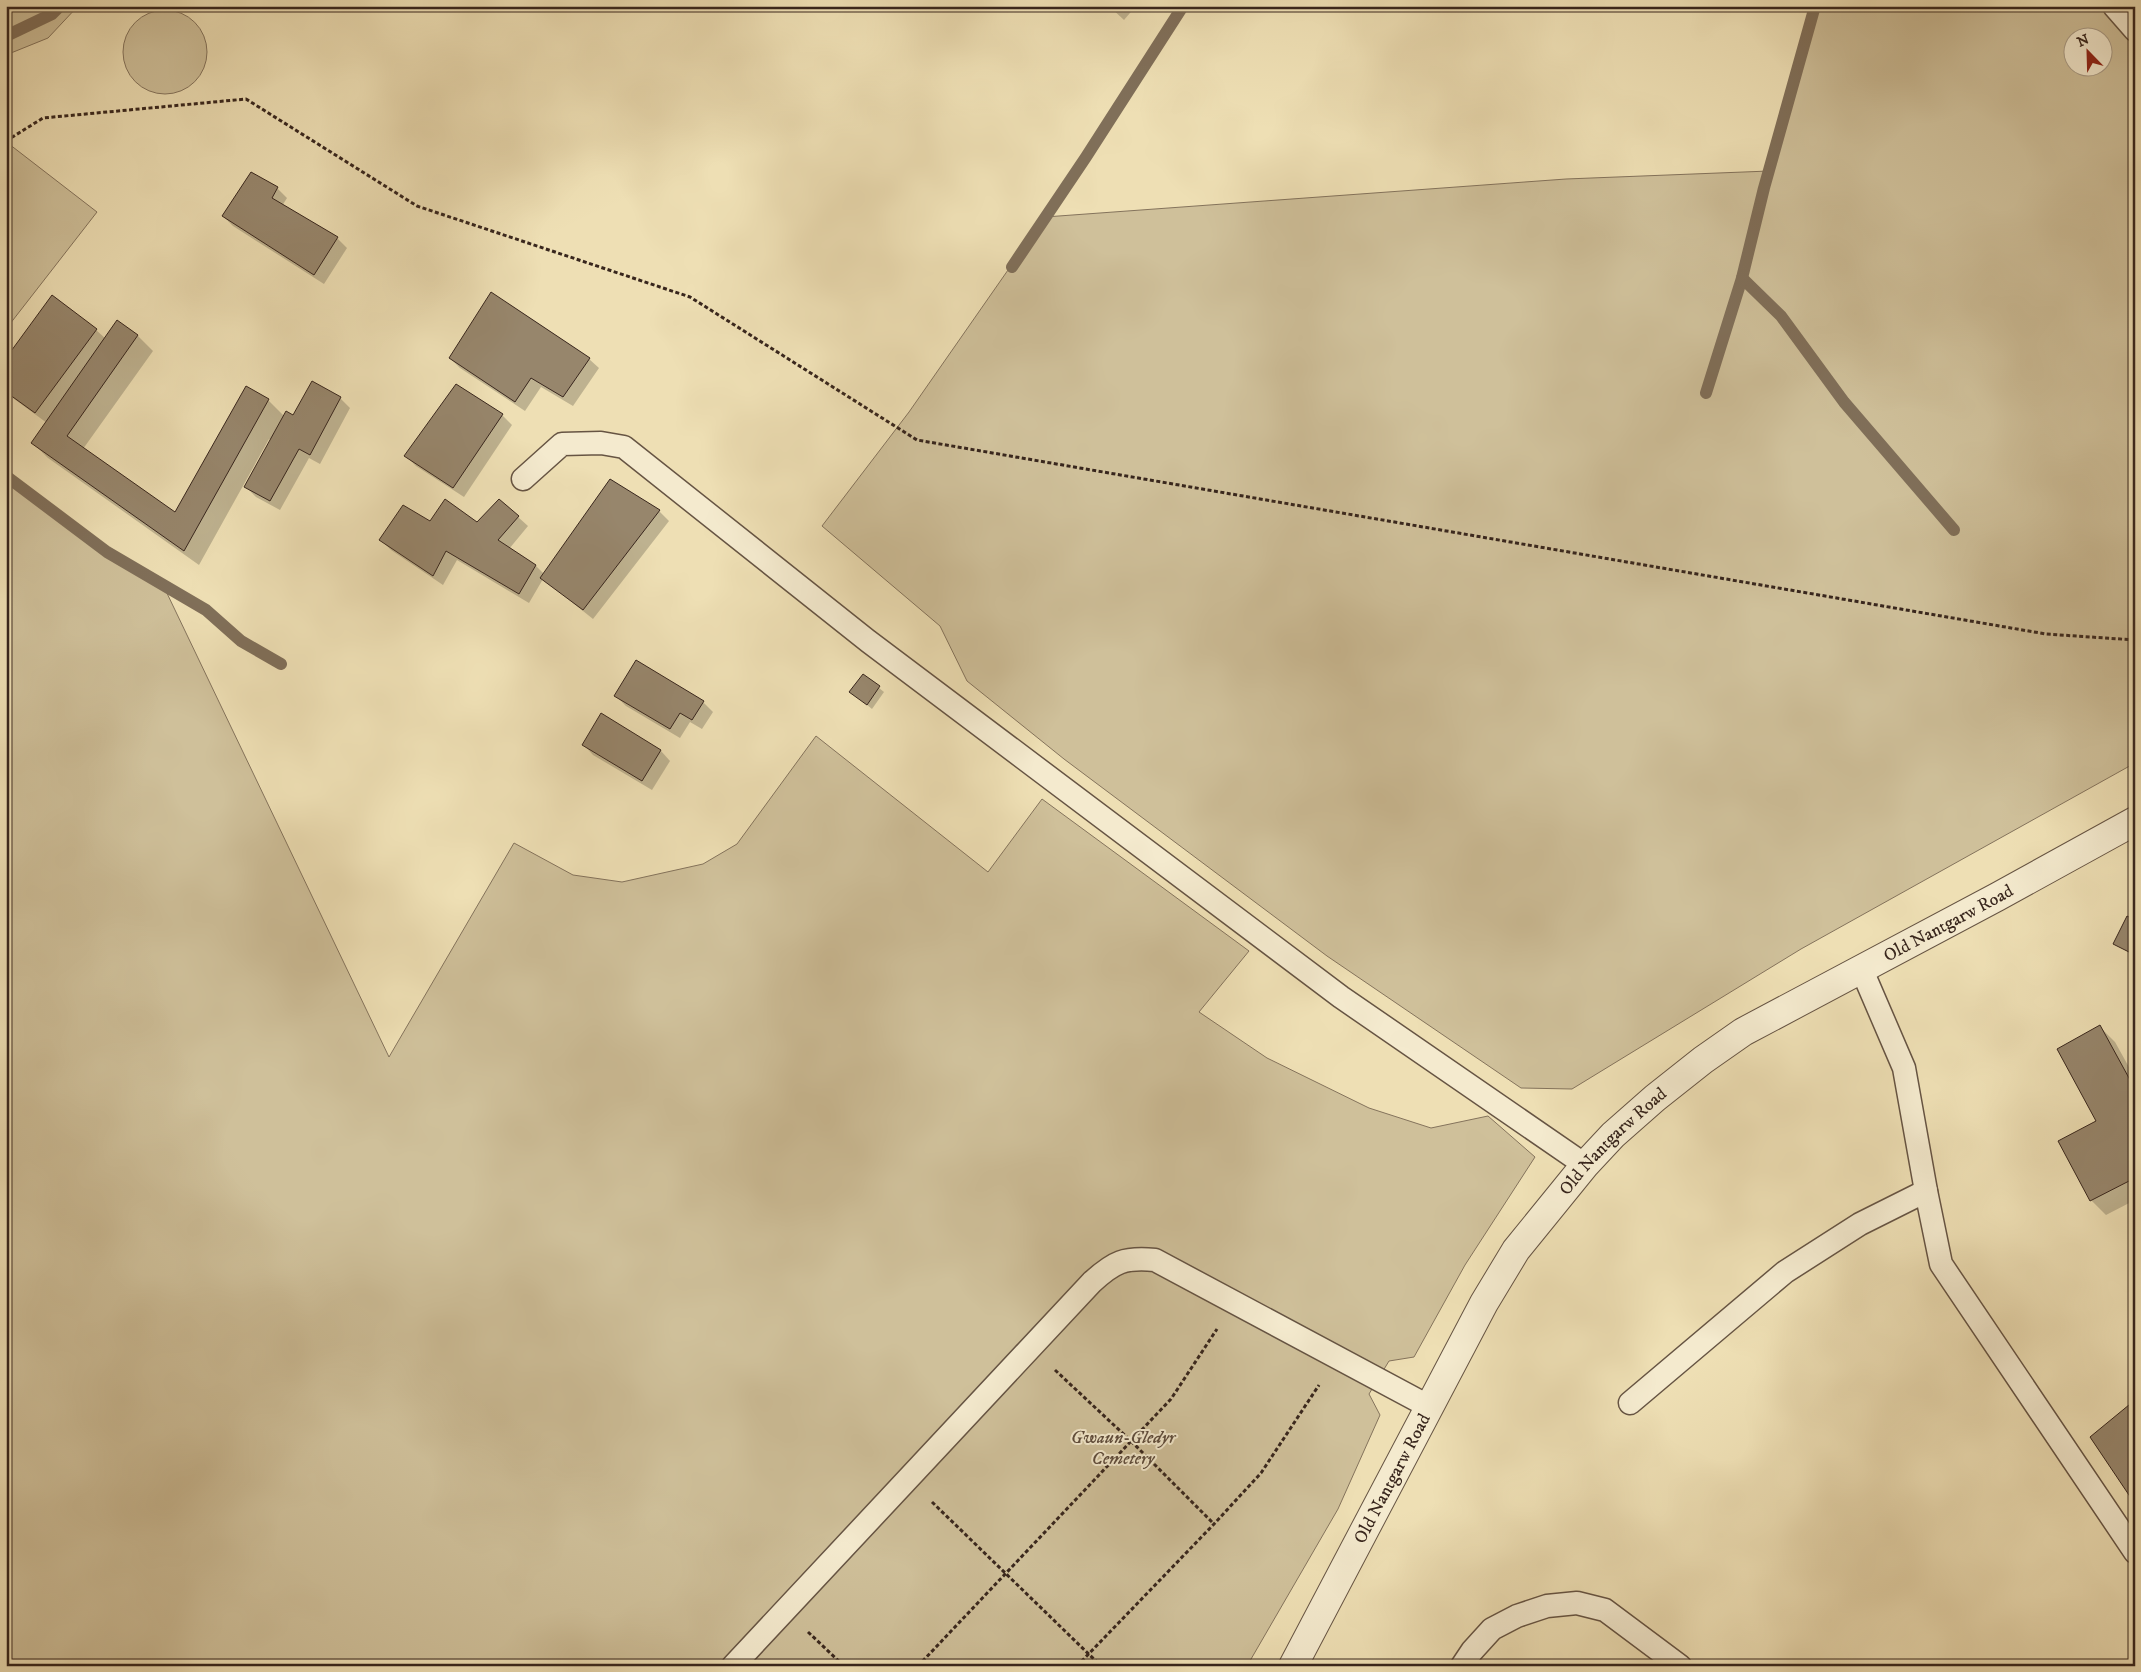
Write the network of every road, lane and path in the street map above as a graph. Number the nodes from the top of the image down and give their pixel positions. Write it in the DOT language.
graph roads {
  1 [pos="2114,6"];
  2 [pos="2135,30"];
  3 [pos="6,140"];
  4 [pos="523,479"];
  5 [pos="2135,640"];
  6 [pos="2135,821"];
  7 [pos="1861,968"];
  8 [pos="1585,1165"];
  9 [pos="1926,1191"];
  10 [pos="1232,1301"];
  11 [pos="1030,1347"];
  12 [pos="1337,1355"];
  13 [pos="1630,1402"];
  14 [pos="1428,1406"];
  15 [pos="1132,1442"];
  16 [pos="908,1479"];
  17 [pos="1214,1524"];
  18 [pos="2135,1552"];
  19 [pos="1004,1573"];
  20 [pos="786,1610"];
  21 [pos="1089,1655"];
  22 [pos="733,1666"];
  23 [pos="844,1666"];
  24 [pos="918,1666"];
  25 [pos="1077,1666"];
  26 [pos="1101,1666"];
  27 [pos="1293,1666"];
  28 [pos="1462,1666"];
  29 [pos="1680,1666"];
  1 -- 2 [label="lane"];
  3 -- 5 [label="path"];
  4 -- 8 [label="lane"];
  6 -- 7 [label="street, Old Nantgarw Road"];
  7 -- 8 [label="street, Old Nantgarw Road"];
  7 -- 9 [label="lane"];
  8 -- 14 [label="street, Old Nantgarw Road"];
  9 -- 13 [label="lane"];
  9 -- 18 [label="lane"];
  10 -- 11 [label="lane"];
  10 -- 12 [label="lane"];
  10 -- 15 [label="path"];
  11 -- 15 [label="path"];
  11 -- 16 [label="lane"];
  12 -- 14 [label="lane"];
  12 -- 17 [label="path"];
  14 -- 27 [label="street, Old Nantgarw Road"];
  15 -- 17 [label="path"];
  15 -- 19 [label="path"];
  16 -- 19 [label="path"];
  16 -- 20 [label="lane"];
  17 -- 21 [label="path"];
  19 -- 21 [label="path"];
  19 -- 24 [label="path"];
  20 -- 22 [label="lane"];
  20 -- 23 [label="path"];
  21 -- 25 [label="path"];
  21 -- 26 [label="path"];
  28 -- 29 [label="lane"];
}
